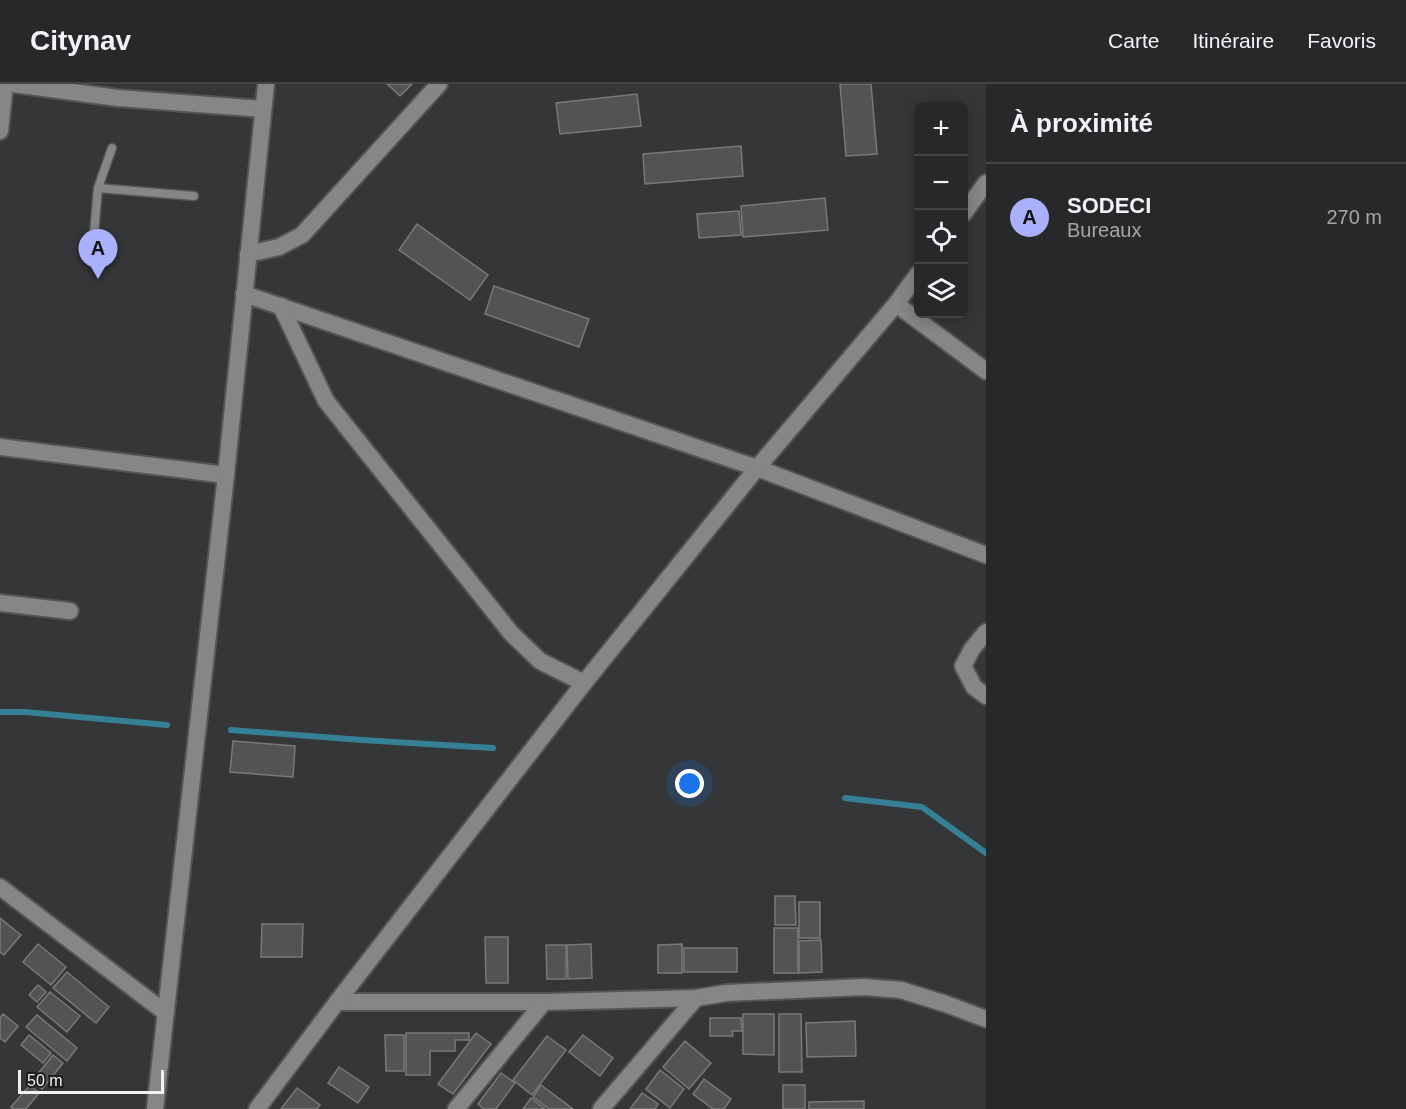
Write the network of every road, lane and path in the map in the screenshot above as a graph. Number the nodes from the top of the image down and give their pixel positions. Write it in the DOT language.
graph roads {
  1 [pos="5,84"];
  2 [pos="13,84"];
  3 [pos="266,84"];
  4 [pos="439,84"];
  5 [pos="263,109"];
  6 [pos="0,131"];
  7 [pos="112,148"];
  8 [pos="986,183"];
  9 [pos="98,188"];
  10 [pos="194,196"];
  11 [pos="965,210"];
  12 [pos="93,245"];
  13 [pos="248,254"];
  14 [pos="914,279"];
  15 [pos="244,294"];
  16 [pos="896,304"];
  17 [pos="281,306"];
  18 [pos="986,371"];
  19 [pos="0,447"];
  20 [pos="757,468"];
  21 [pos="226,475"];
  22 [pos="986,555"];
  23 [pos="0,603"];
  24 [pos="70,611"];
  25 [pos="986,632"];
  26 [pos="584,683"];
  27 [pos="986,696"];
  28 [pos="0,887"];
  29 [pos="696,998"];
  30 [pos="337,1002"];
  31 [pos="544,1002"];
  32 [pos="166,1013"];
  33 [pos="986,1019"];
  34 [pos="155,1109"];
  35 [pos="257,1109"];
  36 [pos="456,1109"];
  37 [pos="601,1109"];
  1 -- 6 [label="street"];
  2 -- 5 [label="street"];
  3 -- 5 [label="street"];
  4 -- 13 [label="street"];
  5 -- 13 [label="street"];
  7 -- 9 [label="lane"];
  8 -- 11 [label="street"];
  9 -- 10 [label="lane"];
  9 -- 12 [label="lane"];
  13 -- 15 [label="street"];
  14 -- 16 [label="street"];
  15 -- 17 [label="street"];
  15 -- 21 [label="street"];
  16 -- 18 [label="street"];
  16 -- 20 [label="street"];
  17 -- 20 [label="street"];
  17 -- 26 [label="street"];
  19 -- 21 [label="street"];
  20 -- 22 [label="street"];
  20 -- 26 [label="street"];
  21 -- 32 [label="street"];
  23 -- 24 [label="street"];
  25 -- 27 [label="street"];
  26 -- 30 [label="street"];
  28 -- 32 [label="street"];
  29 -- 31 [label="street"];
  29 -- 33 [label="street"];
  29 -- 37 [label="street"];
  30 -- 31 [label="street"];
  30 -- 35 [label="street"];
  31 -- 36 [label="street"];
  32 -- 34 [label="street"];
}
